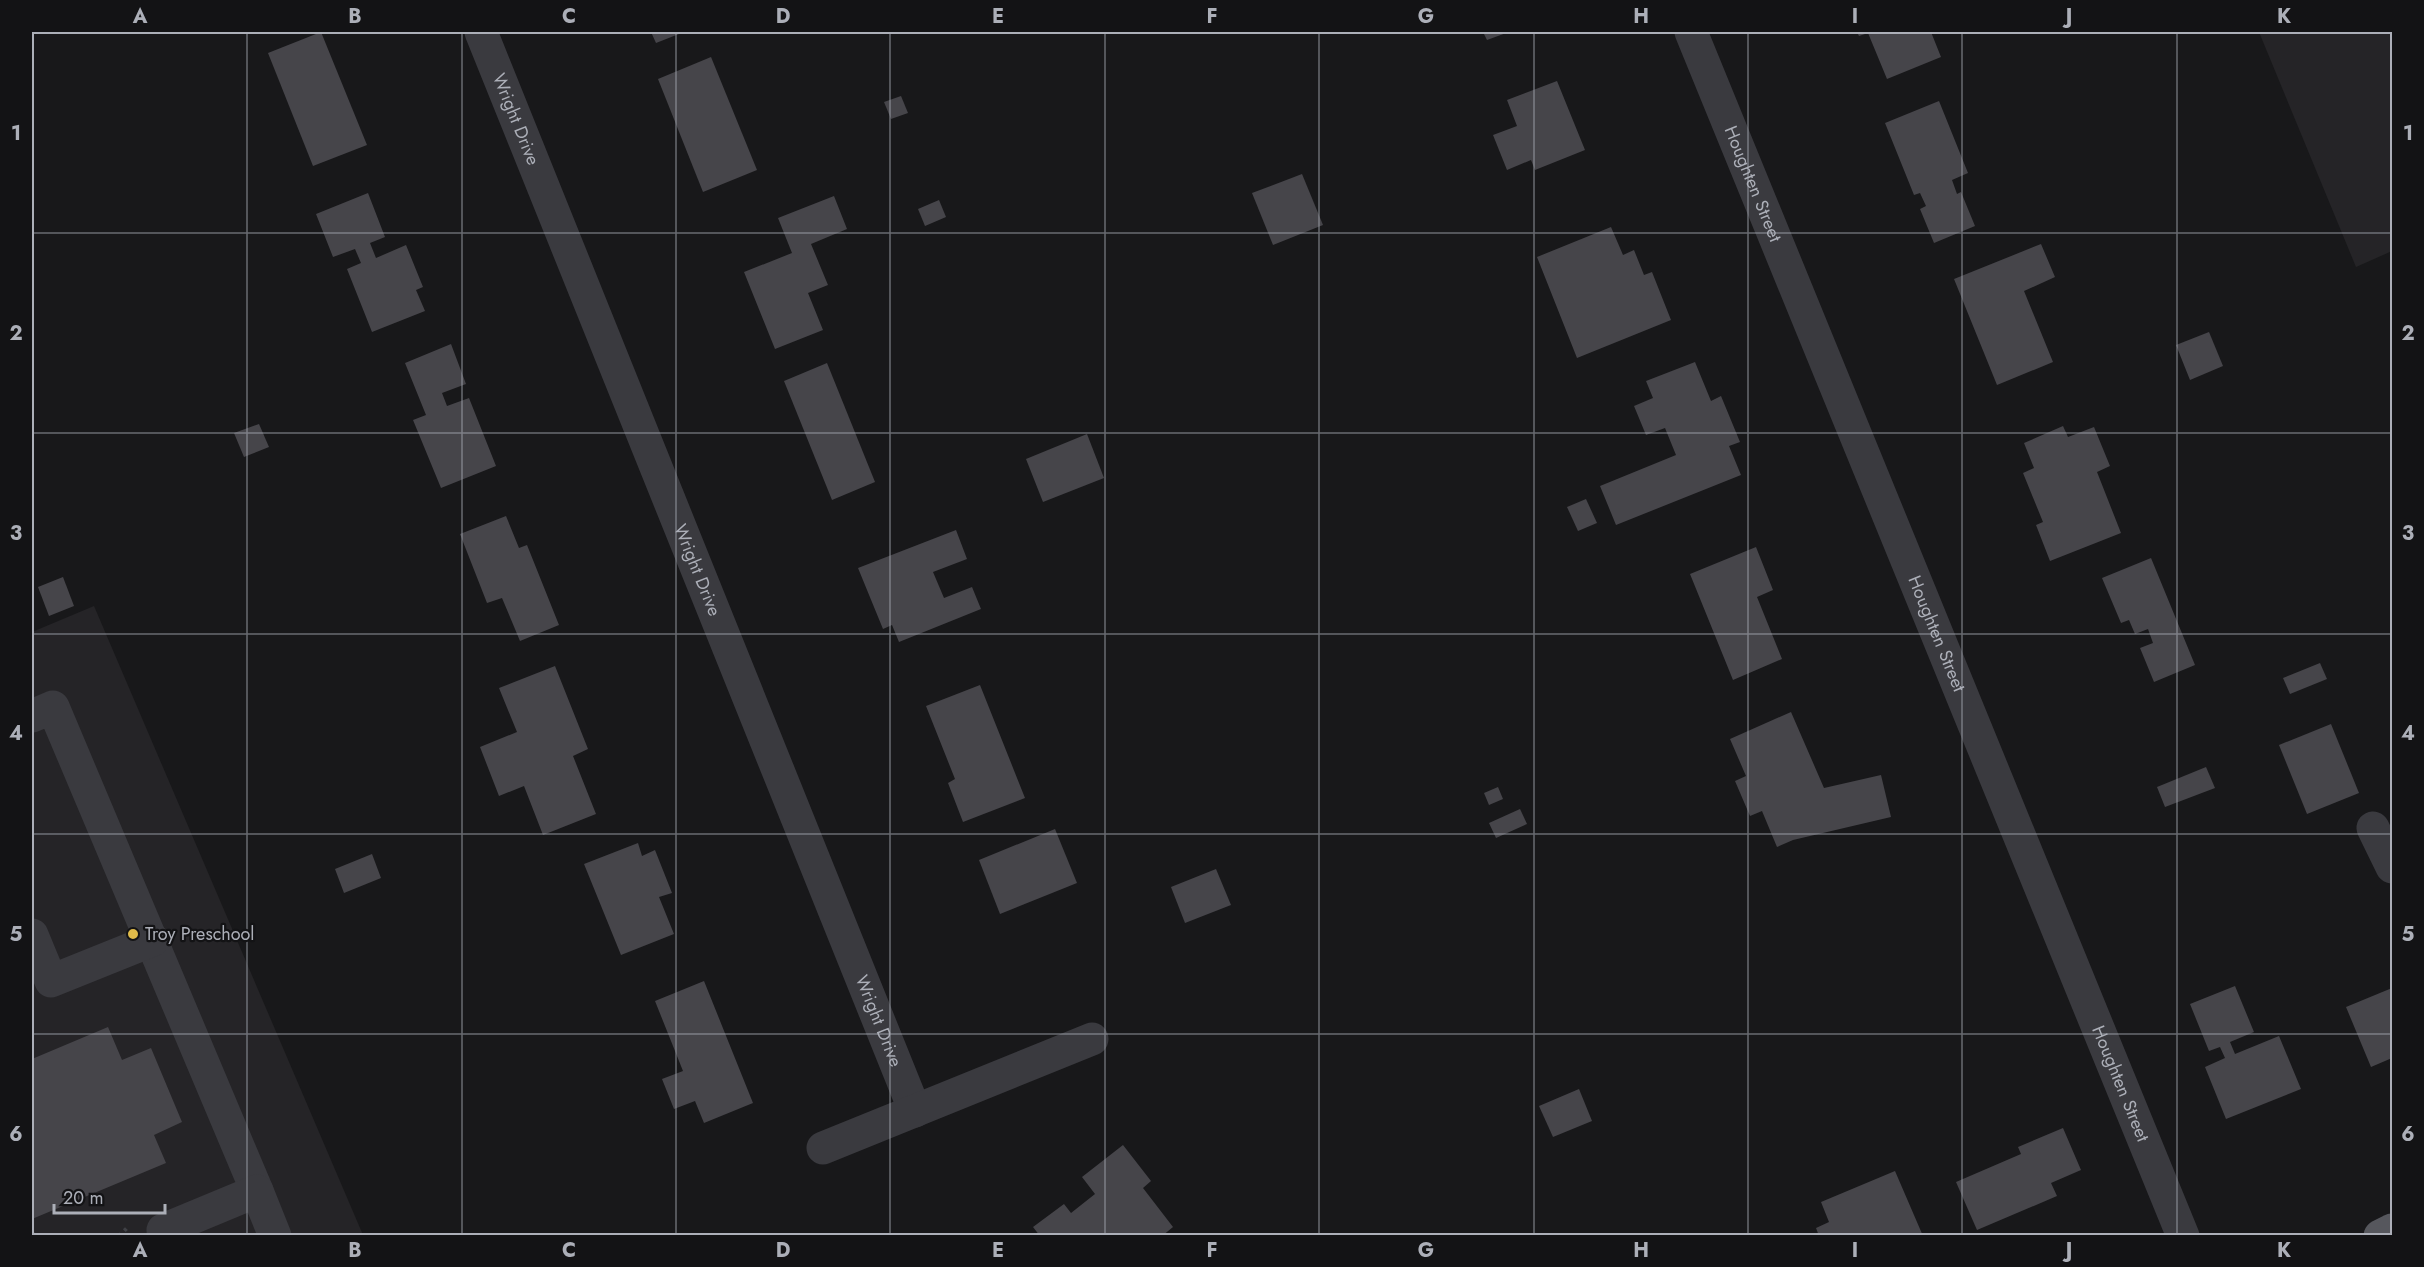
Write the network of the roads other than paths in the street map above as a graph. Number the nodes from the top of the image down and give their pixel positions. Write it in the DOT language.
graph roads {
  1 [pos="481,32"];
  2 [pos="1691,32"];
  3 [pos="32,716"];
  4 [pos="2373,828"];
  5 [pos="2392,867"];
  6 [pos="32,935"];
  7 [pos="153,940"];
  8 [pos="41,985"];
  9 [pos="1092,1039"];
  10 [pos="915,1111"];
  11 [pos="823,1148"];
  12 [pos="257,1191"];
  13 [pos="155,1230"];
  14 [pos="2392,1230"];
  15 [pos="275,1236"];
  16 [pos="2183,1236"];
  17 [pos="2380,1236"];
  1 -- 10 [label="street, Wright Drive"];
  2 -- 16 [label="street, Houghten Street"];
  3 -- 7 [label="street"];
  4 -- 5 [label="street"];
  6 -- 8 [label="street"];
  7 -- 8 [label="street"];
  7 -- 12 [label="street"];
  9 -- 10 [label="street"];
  10 -- 11 [label="street"];
  12 -- 13 [label="street"];
  12 -- 15 [label="street"];
  14 -- 17 [label="main road"];
}
